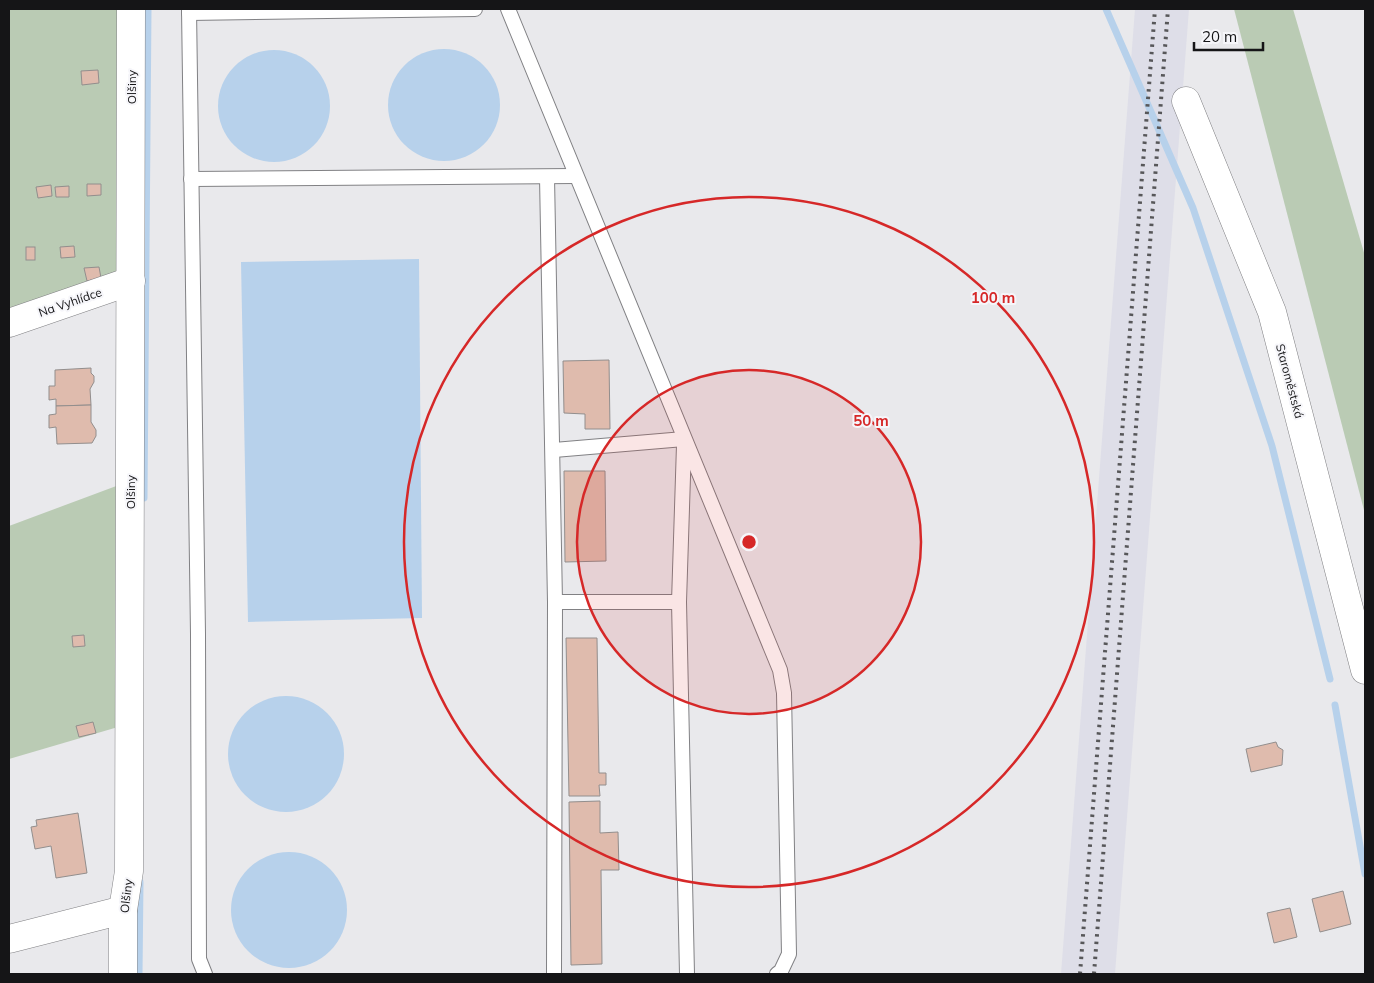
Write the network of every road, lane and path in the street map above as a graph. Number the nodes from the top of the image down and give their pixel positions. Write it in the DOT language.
graph roads {
  1 [pos="132,9"];
  2 [pos="475,9"];
  3 [pos="508,9"];
  4 [pos="282,10"];
  5 [pos="189,11"];
  6 [pos="1186,101"];
  7 [pos="575,176"];
  8 [pos="547,177"];
  9 [pos="191,179"];
  10 [pos="131,281"];
  11 [pos="9,323"];
  12 [pos="684,439"];
  13 [pos="554,450"];
  14 [pos="555,602"];
  15 [pos="679,602"];
  16 [pos="1365,670"];
  17 [pos="123,910"];
  18 [pos="9,939"];
  19 [pos="123,974"];
  20 [pos="205,974"];
  21 [pos="554,974"];
  22 [pos="687,974"];
  23 [pos="777,974"];
  1 -- 10 [label="street, Olšiny"];
  2 -- 4 [label="lane"];
  3 -- 7 [label="lane"];
  4 -- 5 [label="lane"];
  5 -- 9 [label="lane"];
  6 -- 16 [label="street, Staroměstská"];
  7 -- 8 [label="lane"];
  7 -- 12 [label="lane"];
  8 -- 9 [label="lane"];
  8 -- 13 [label="lane"];
  9 -- 20 [label="lane"];
  10 -- 11 [label="street, Na Vyhlídce"];
  10 -- 17 [label="street, Olšiny"];
  12 -- 13 [label="lane"];
  12 -- 15 [label="lane"];
  12 -- 23 [label="lane"];
  13 -- 14 [label="lane"];
  14 -- 15 [label="lane"];
  14 -- 21 [label="lane"];
  15 -- 22 [label="lane"];
  17 -- 18 [label="street"];
  17 -- 19 [label="street, Olšiny"];
}
